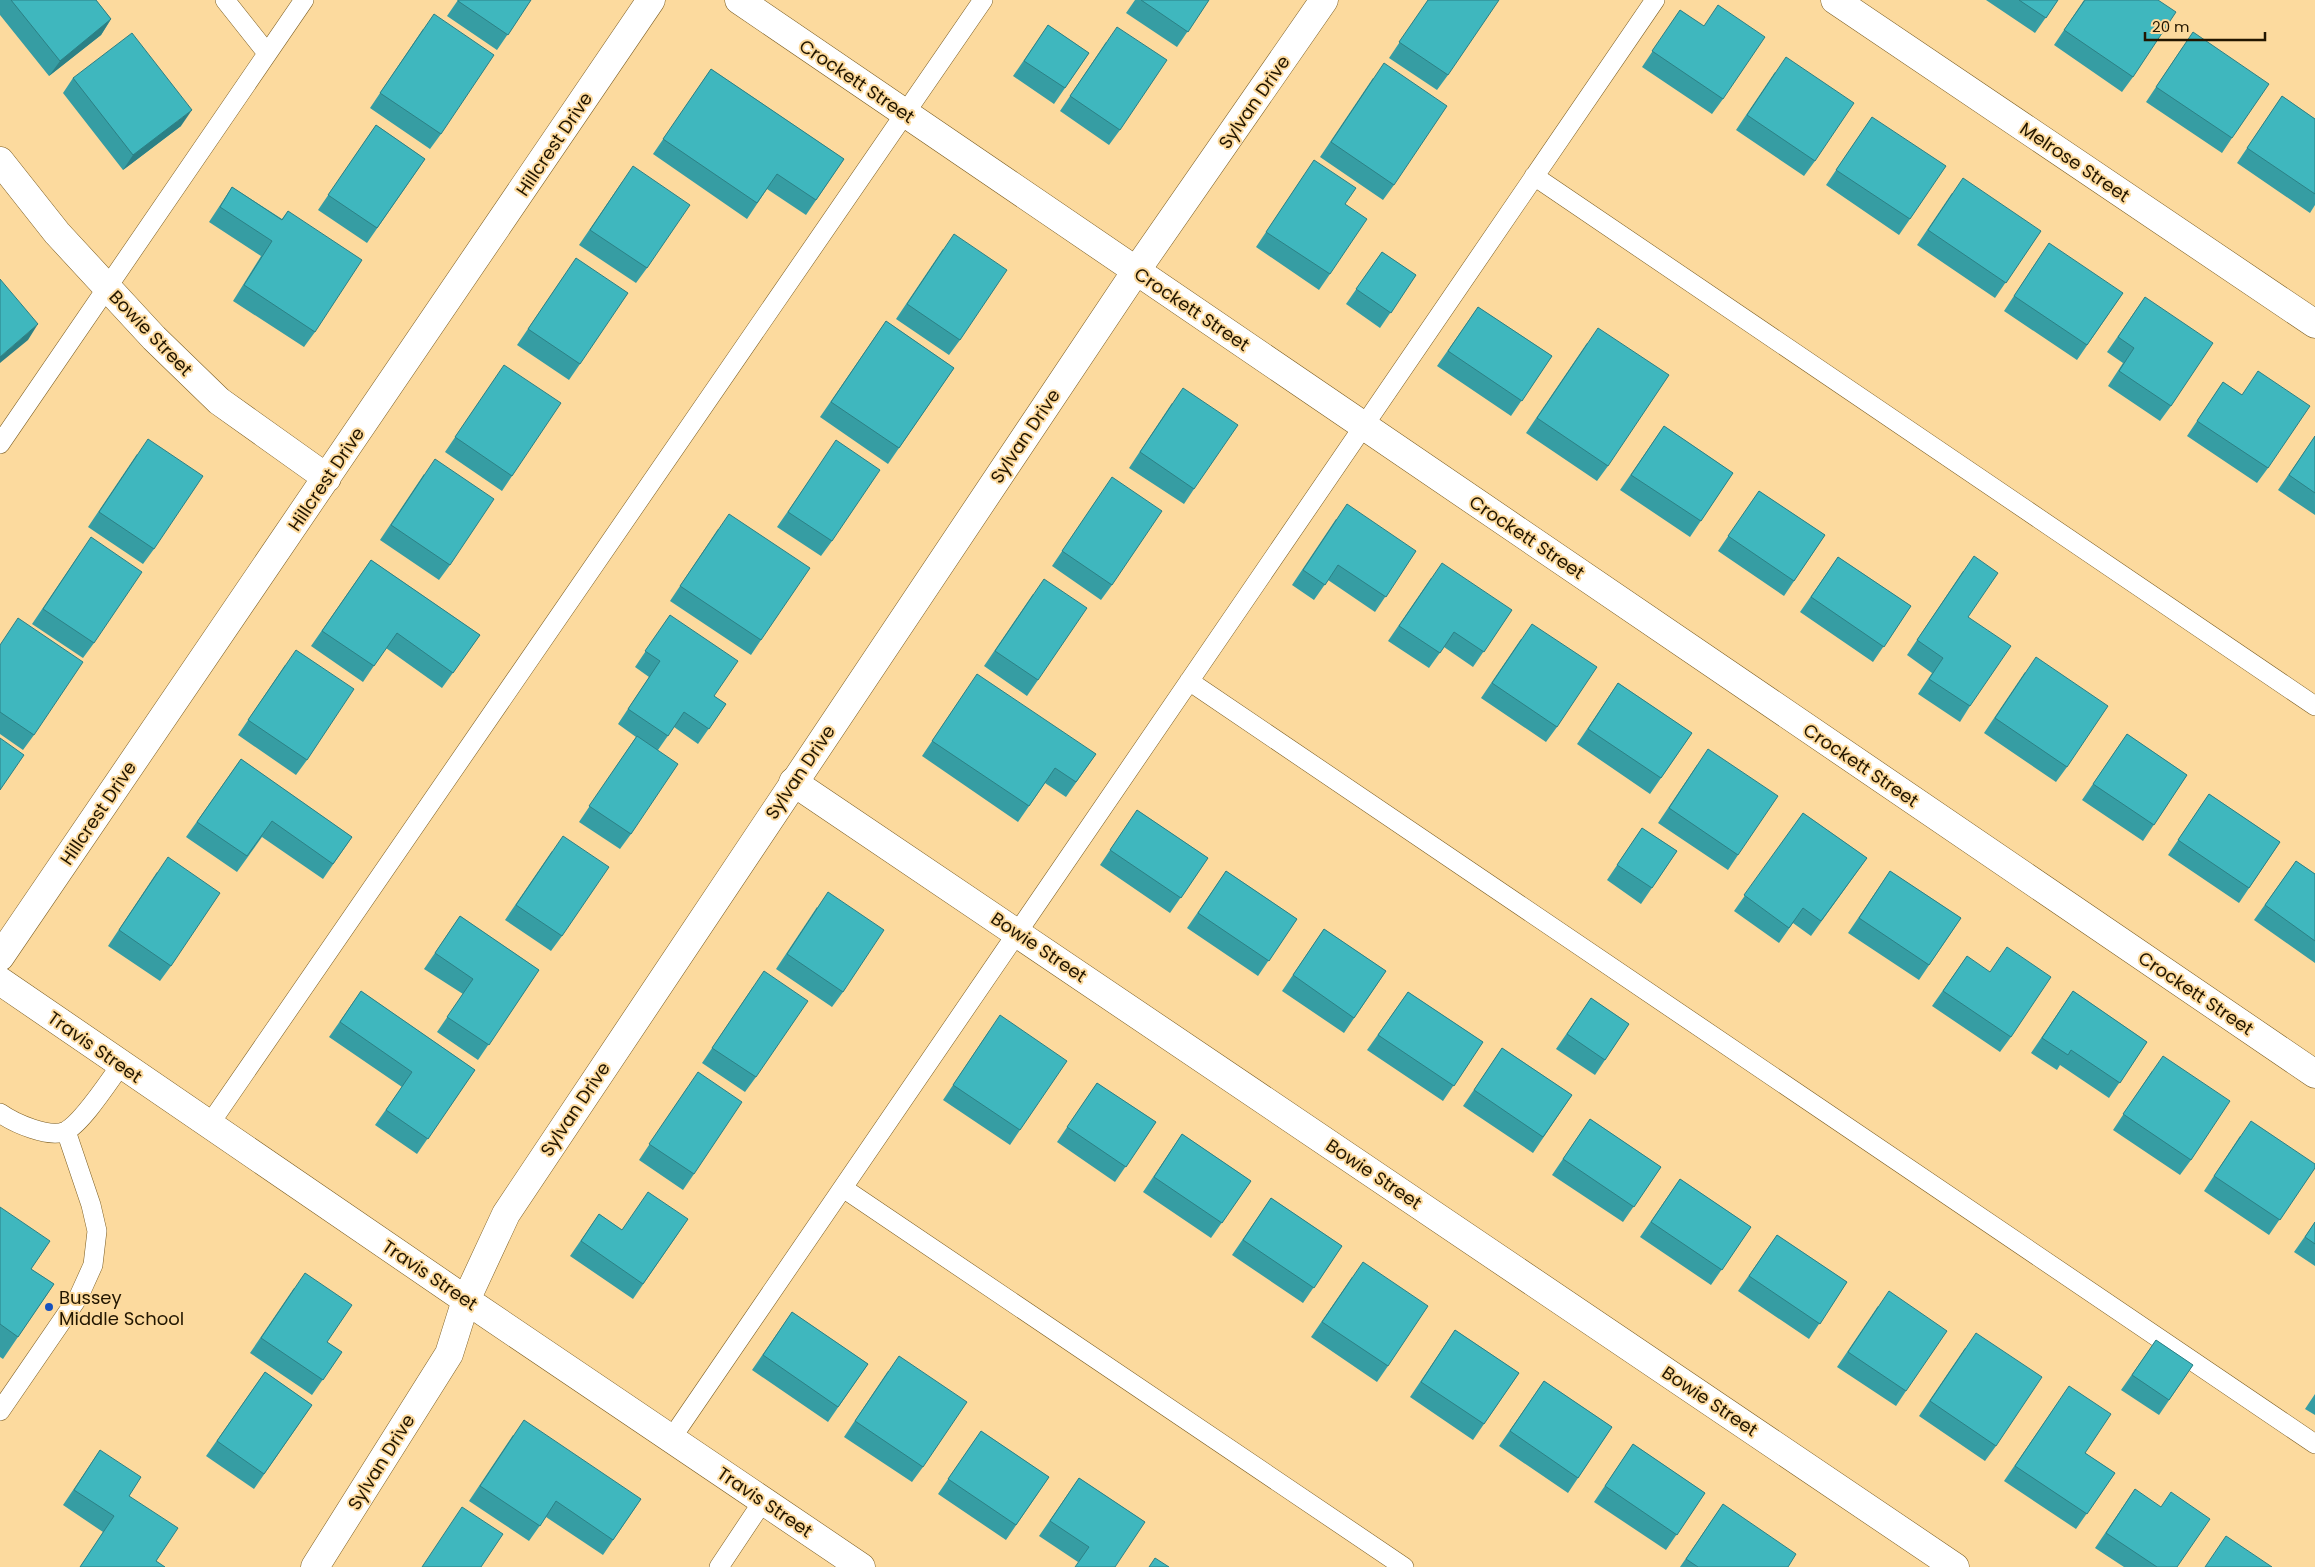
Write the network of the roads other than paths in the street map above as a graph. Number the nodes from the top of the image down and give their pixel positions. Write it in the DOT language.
graph roads {
  1 [pos="225,0"];
  2 [pos="304,0"];
  3 [pos="651,0"];
  4 [pos="739,0"];
  5 [pos="984,0"];
  6 [pos="1324,0"];
  7 [pos="1655,0"];
  8 [pos="1835,0"];
  9 [pos="267,53"];
  10 [pos="906,114"];
  11 [pos="0,161"];
  12 [pos="1534,176"];
  13 [pos="1136,271"];
  14 [pos="106,286"];
  15 [pos="2315,324"];
  16 [pos="1362,425"];
  17 [pos="0,444"];
  18 [pos="327,478"];
  19 [pos="1188,681"];
  20 [pos="2315,706"];
  21 [pos="793,782"];
  22 [pos="1018,933"];
  23 [pos="0,957"];
  24 [pos="0,981"];
  25 [pos="121,1065"];
  26 [pos="2315,1074"];
  27 [pos="0,1113"];
  28 [pos="209,1125"];
  29 [pos="66,1131"];
  30 [pos="843,1188"];
  31 [pos="466,1300"];
  32 [pos="0,1410"];
  33 [pos="671,1439"];
  34 [pos="2315,1444"];
  35 [pos="763,1501"];
  36 [pos="315,1567"];
  37 [pos="719,1567"];
  38 [pos="861,1567"];
  39 [pos="1404,1567"];
  40 [pos="1955,1567"];
  1 -- 9 [label="lane"];
  2 -- 9 [label="lane"];
  3 -- 18 [label="street, Hillcrest Drive"];
  4 -- 10 [label="street, Crockett Street"];
  5 -- 10 [label="lane"];
  6 -- 13 [label="street, Sylvan Drive"];
  7 -- 12 [label="lane"];
  8 -- 15 [label="street, Melrose Street"];
  9 -- 14 [label="lane"];
  10 -- 13 [label="street, Crockett Street"];
  10 -- 28 [label="lane"];
  11 -- 14 [label="street, Bowie Street"];
  12 -- 16 [label="lane"];
  12 -- 20 [label="lane"];
  13 -- 16 [label="street, Crockett Street"];
  13 -- 21 [label="street, Sylvan Drive"];
  14 -- 17 [label="lane"];
  14 -- 18 [label="street, Bowie Street"];
  16 -- 19 [label="lane"];
  16 -- 26 [label="street, Crockett Street"];
  18 -- 23 [label="street, Hillcrest Drive"];
  19 -- 22 [label="lane"];
  19 -- 34 [label="lane"];
  21 -- 22 [label="street, Bowie Street"];
  21 -- 31 [label="street, Sylvan Drive"];
  22 -- 30 [label="lane"];
  22 -- 40 [label="street, Bowie Street"];
  24 -- 25 [label="street, Travis Street"];
  25 -- 28 [label="street, Travis Street"];
  25 -- 29 [label="lane"];
  27 -- 29 [label="lane"];
  28 -- 31 [label="street, Travis Street"];
  29 -- 32 [label="lane"];
  30 -- 33 [label="lane"];
  30 -- 39 [label="lane"];
  31 -- 33 [label="street, Travis Street"];
  31 -- 36 [label="street, Sylvan Drive"];
  33 -- 35 [label="street, Travis Street"];
  35 -- 37 [label="lane"];
  35 -- 38 [label="street, Travis Street"];
}
